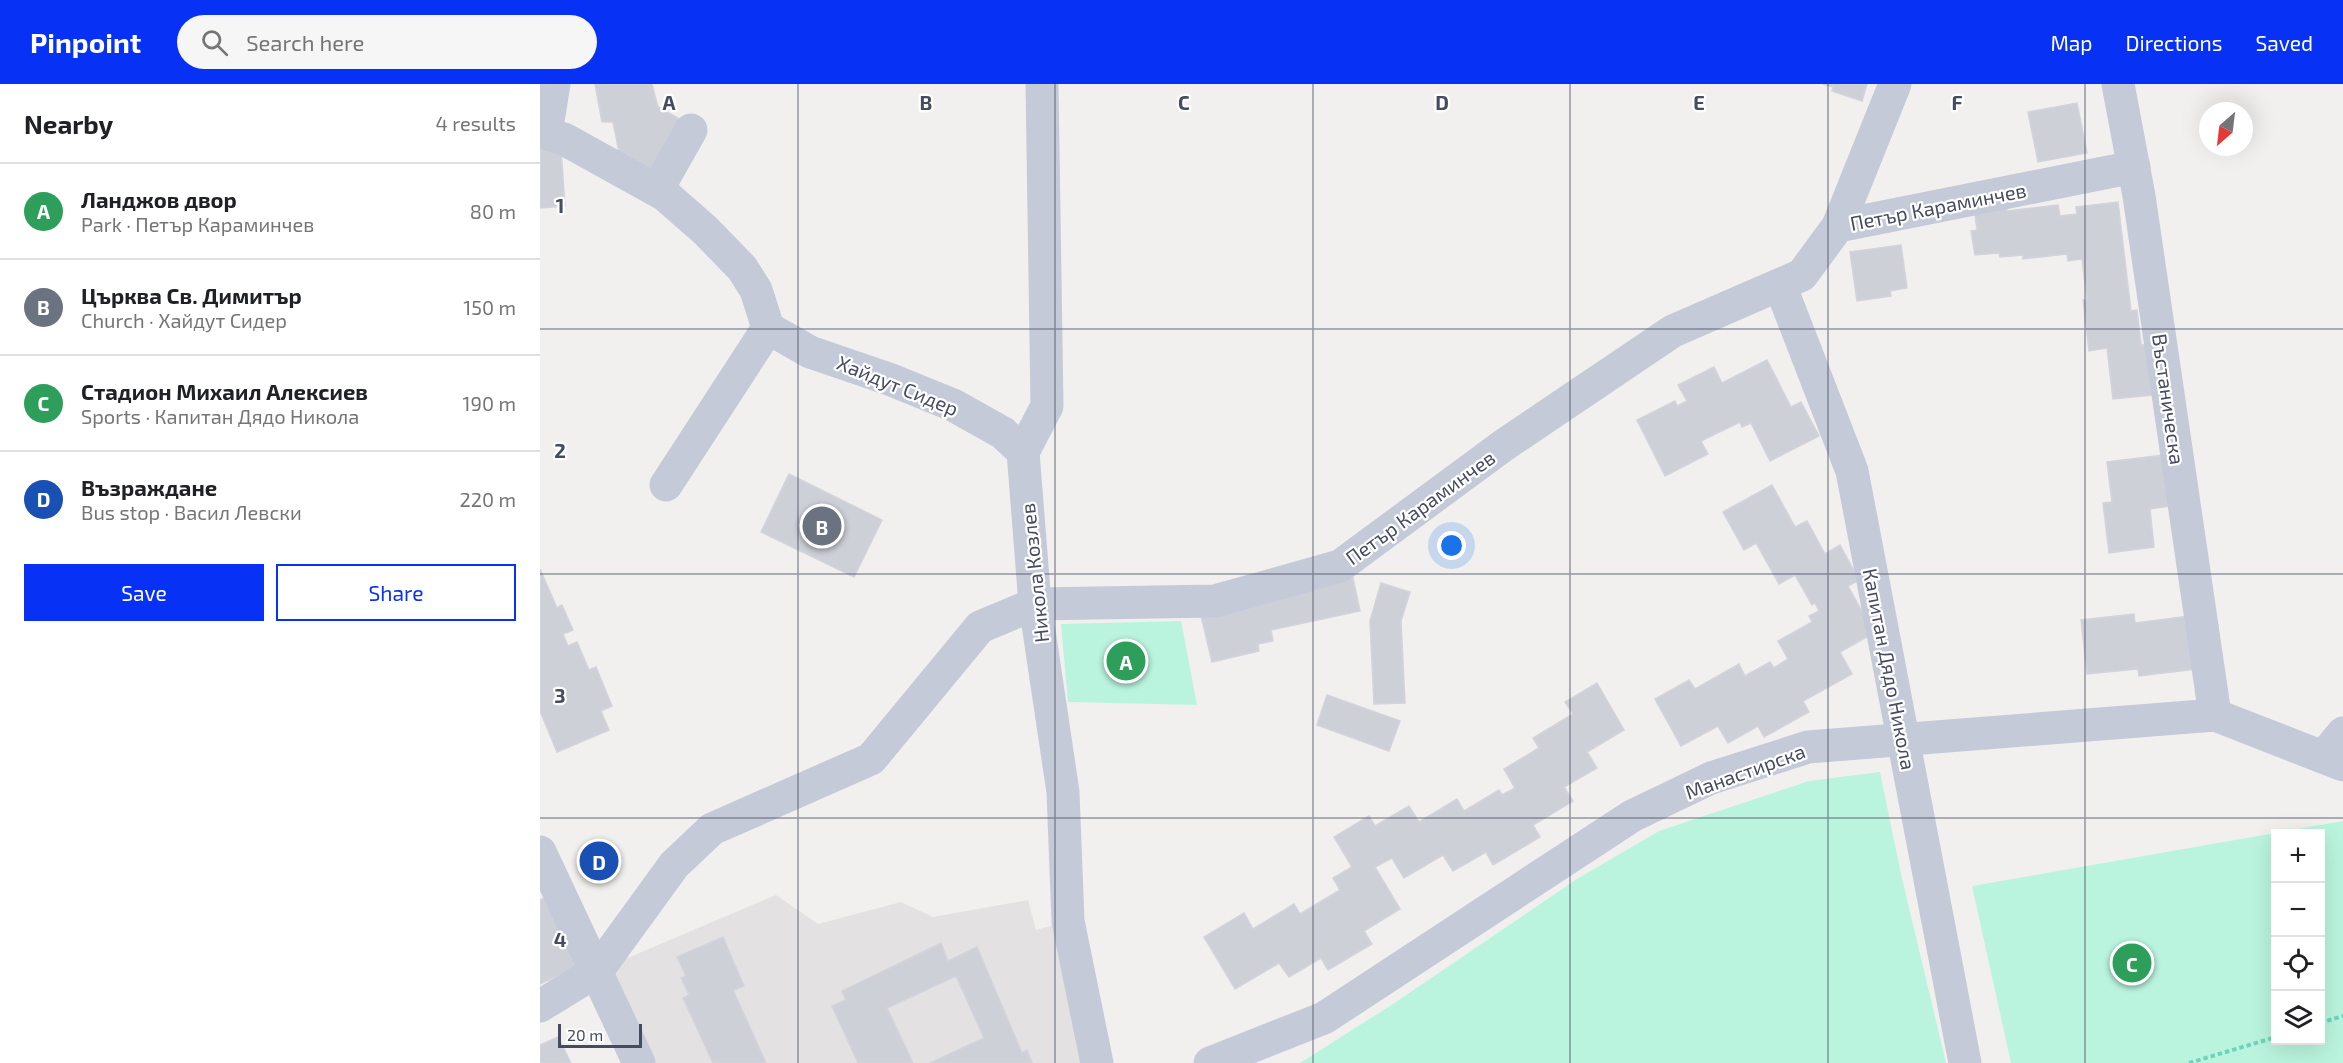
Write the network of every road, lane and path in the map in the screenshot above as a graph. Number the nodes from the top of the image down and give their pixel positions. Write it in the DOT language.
graph roads {
  1 [pos="554,84"];
  2 [pos="1042,84"];
  3 [pos="1895,84"];
  4 [pos="2118,84"];
  5 [pos="691,130"];
  6 [pos="543,133"];
  7 [pos="2134,166"];
  8 [pos="657,190"];
  9 [pos="1838,226"];
  10 [pos="1780,285"];
  11 [pos="768,328"];
  12 [pos="1023,452"];
  13 [pos="666,485"];
  14 [pos="1035,604"];
  15 [pos="2215,715"];
  16 [pos="1903,738"];
  17 [pos="2336,752"];
  18 [pos="540,852"];
  19 [pos="597,970"];
  20 [pos="540,1006"];
  21 [pos="2343,1016"];
  22 [pos="2325,1021"];
  23 [pos="2271,1038"];
  24 [pos="639,1063"];
  25 [pos="1097,1063"];
  26 [pos="1210,1063"];
  27 [pos="1965,1063"];
  28 [pos="2189,1063"];
  1 -- 6 [label="street"];
  2 -- 12 [label="street"];
  3 -- 9 [label="street"];
  4 -- 7 [label="street, Въстаническа"];
  5 -- 8 [label="street"];
  6 -- 8 [label="street"];
  7 -- 9 [label="street, Петър Караминчев"];
  7 -- 15 [label="street, Въстаническа"];
  8 -- 11 [label="street"];
  9 -- 10 [label="street, Петър Караминчев"];
  10 -- 14 [label="street, Петър Караминчев"];
  10 -- 16 [label="street, Капитан Дядо Никола"];
  11 -- 12 [label="street, Хайдут Сидер"];
  11 -- 13 [label="street"];
  12 -- 14 [label="street, Никола Козлев"];
  14 -- 19 [label="street, Петър Караминчев"];
  14 -- 25 [label="street, Никола Козлев"];
  15 -- 16 [label="street, Манастирска"];
  15 -- 17 [label="street, Манастирска"];
  16 -- 26 [label="street, Манастирска"];
  16 -- 27 [label="street, Капитан Дядо Никола"];
  18 -- 19 [label="street"];
  19 -- 20 [label="street, Петър Караминчев"];
  19 -- 24 [label="street"];
  21 -- 22 [label="path"];
  23 -- 28 [label="path"];
}
